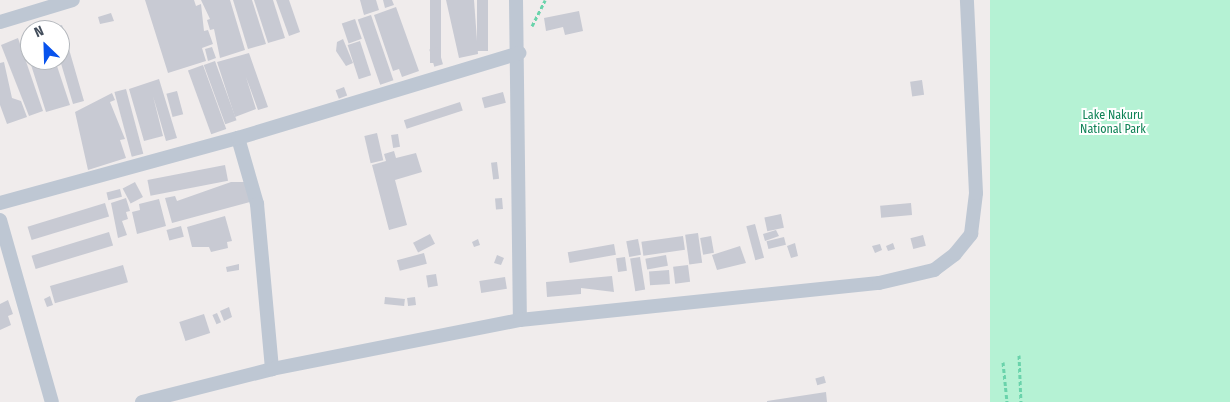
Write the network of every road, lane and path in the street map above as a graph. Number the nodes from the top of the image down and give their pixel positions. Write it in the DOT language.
graph roads {
  1 [pos="74,0"];
  2 [pos="516,0"];
  3 [pos="967,0"];
  4 [pos="0,22"];
  5 [pos="519,53"];
  6 [pos="238,138"];
  7 [pos="0,203"];
  8 [pos="0,220"];
  9 [pos="520,320"];
  10 [pos="1018,355"];
  11 [pos="1003,362"];
  12 [pos="272,369"];
  13 [pos="52,402"];
  14 [pos="142,402"];
  15 [pos="1007,402"];
  16 [pos="1021,402"];
  1 -- 4 [label="street"];
  2 -- 5 [label="street"];
  3 -- 9 [label="street"];
  5 -- 6 [label="street"];
  5 -- 9 [label="street"];
  6 -- 7 [label="street"];
  6 -- 12 [label="street"];
  8 -- 13 [label="street"];
  9 -- 12 [label="street"];
  10 -- 16 [label="path"];
  11 -- 15 [label="path"];
  12 -- 14 [label="street"];
}
